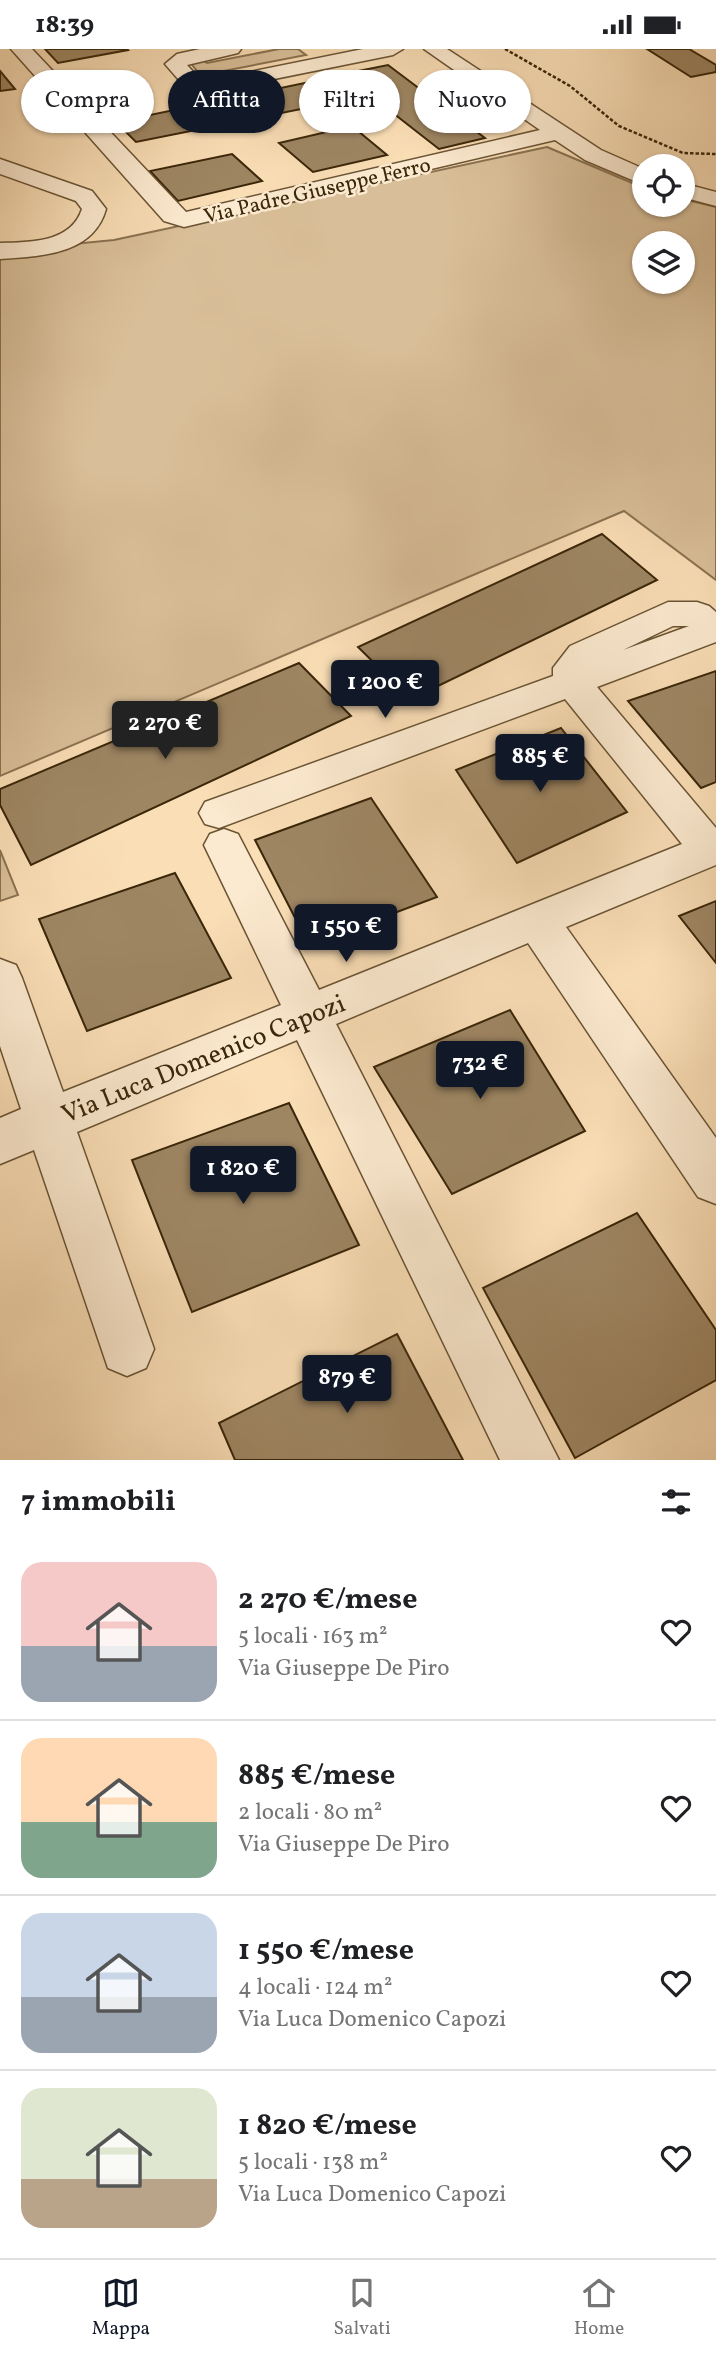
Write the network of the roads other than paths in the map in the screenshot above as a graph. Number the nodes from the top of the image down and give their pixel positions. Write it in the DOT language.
graph roads {
  1 [pos="21,49"];
  2 [pos="231,49"];
  3 [pos="393,49"];
  4 [pos="434,49"];
  5 [pos="559,132"];
  6 [pos="0,166"];
  7 [pos="632,172"];
  8 [pos="695,193"];
  9 [pos="716,199"];
  10 [pos="0,251"];
  11 [pos="713,848"];
  12 [pos="538,922"];
  13 [pos="0,978"];
  14 [pos="307,1015"];
  15 [pos="50,1121"];
  16 [pos="0,1141"];
  17 [pos="716,1180"];
  18 [pos="127,1349"];
  19 [pos="530,1460"];
  1 -- 5 [label="street, Via Padre Giuseppe Ferro"];
  2 -- 3 [label="street"];
  4 -- 5 [label="street"];
  5 -- 7 [label="street"];
  6 -- 10 [label="street"];
  8 -- 9 [label="street"];
  11 -- 12 [label="street, Via Luca Domenico Capozi"];
  11 -- 14 [label="street"];
  12 -- 14 [label="street, Via Luca Domenico Capozi"];
  12 -- 17 [label="street"];
  13 -- 15 [label="street"];
  14 -- 15 [label="street, Via Luca Domenico Capozi"];
  14 -- 19 [label="street"];
  15 -- 16 [label="street, Via Luca Domenico Capozi"];
  15 -- 18 [label="street"];
}
